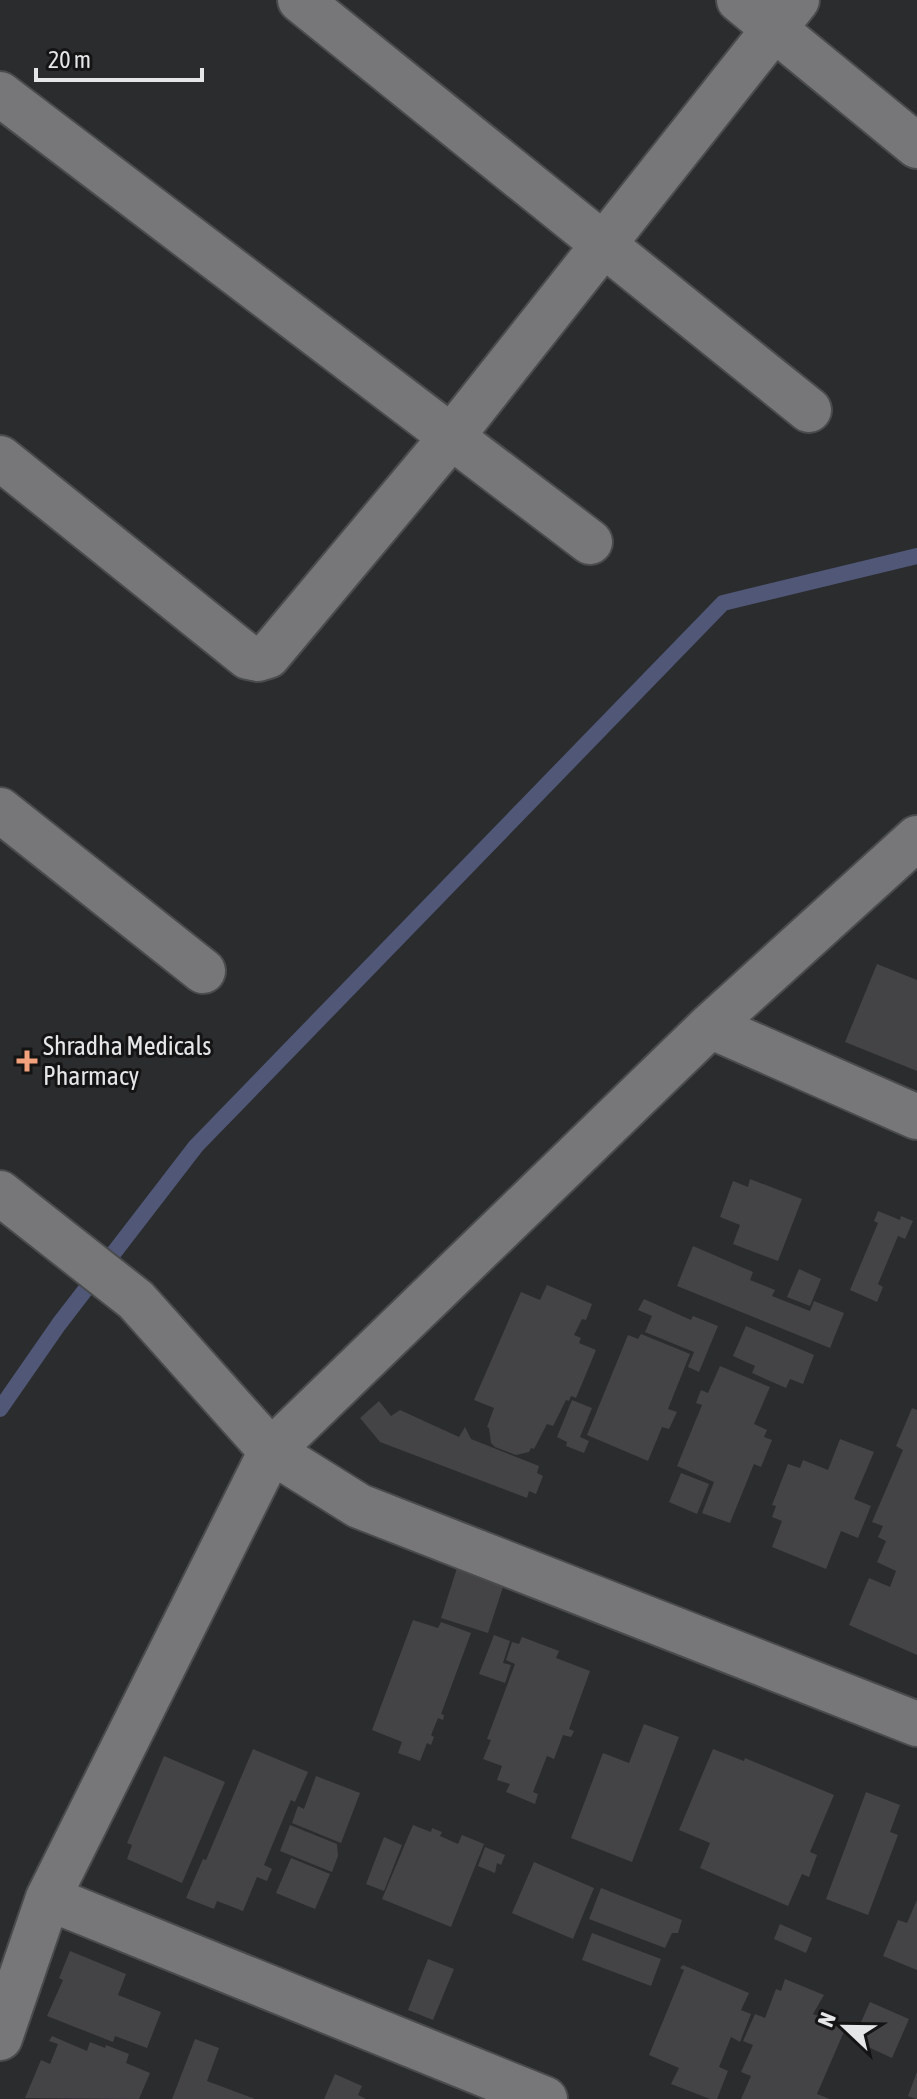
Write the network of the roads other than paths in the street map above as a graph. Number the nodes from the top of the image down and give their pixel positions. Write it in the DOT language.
graph roads {
  1 [pos="300,0"];
  2 [pos="739,0"];
  3 [pos="785,14"];
  4 [pos="0,94"];
  5 [pos="917,146"];
  6 [pos="602,244"];
  7 [pos="809,410"];
  8 [pos="452,436"];
  9 [pos="0,458"];
  10 [pos="590,542"];
  11 [pos="0,810"];
  12 [pos="917,838"];
  13 [pos="203,971"];
  14 [pos="710,1026"];
  15 [pos="917,1117"];
  16 [pos="3,1196"];
  17 [pos="271,1451"];
  18 [pos="917,1724"];
  19 [pos="48,1898"];
  20 [pos="0,2038"];
  21 [pos="545,2099"];
  1 -- 6 [label="street"];
  2 -- 3 [label="street"];
  3 -- 5 [label="street"];
  3 -- 6 [label="street"];
  4 -- 8 [label="street"];
  6 -- 7 [label="street"];
  6 -- 8 [label="street"];
  8 -- 9 [label="street"];
  8 -- 10 [label="street"];
  11 -- 13 [label="street"];
  12 -- 14 [label="street"];
  14 -- 15 [label="street"];
  14 -- 17 [label="street"];
  16 -- 17 [label="street"];
  17 -- 18 [label="street"];
  17 -- 19 [label="street"];
  19 -- 20 [label="street"];
  19 -- 21 [label="street"];
}
